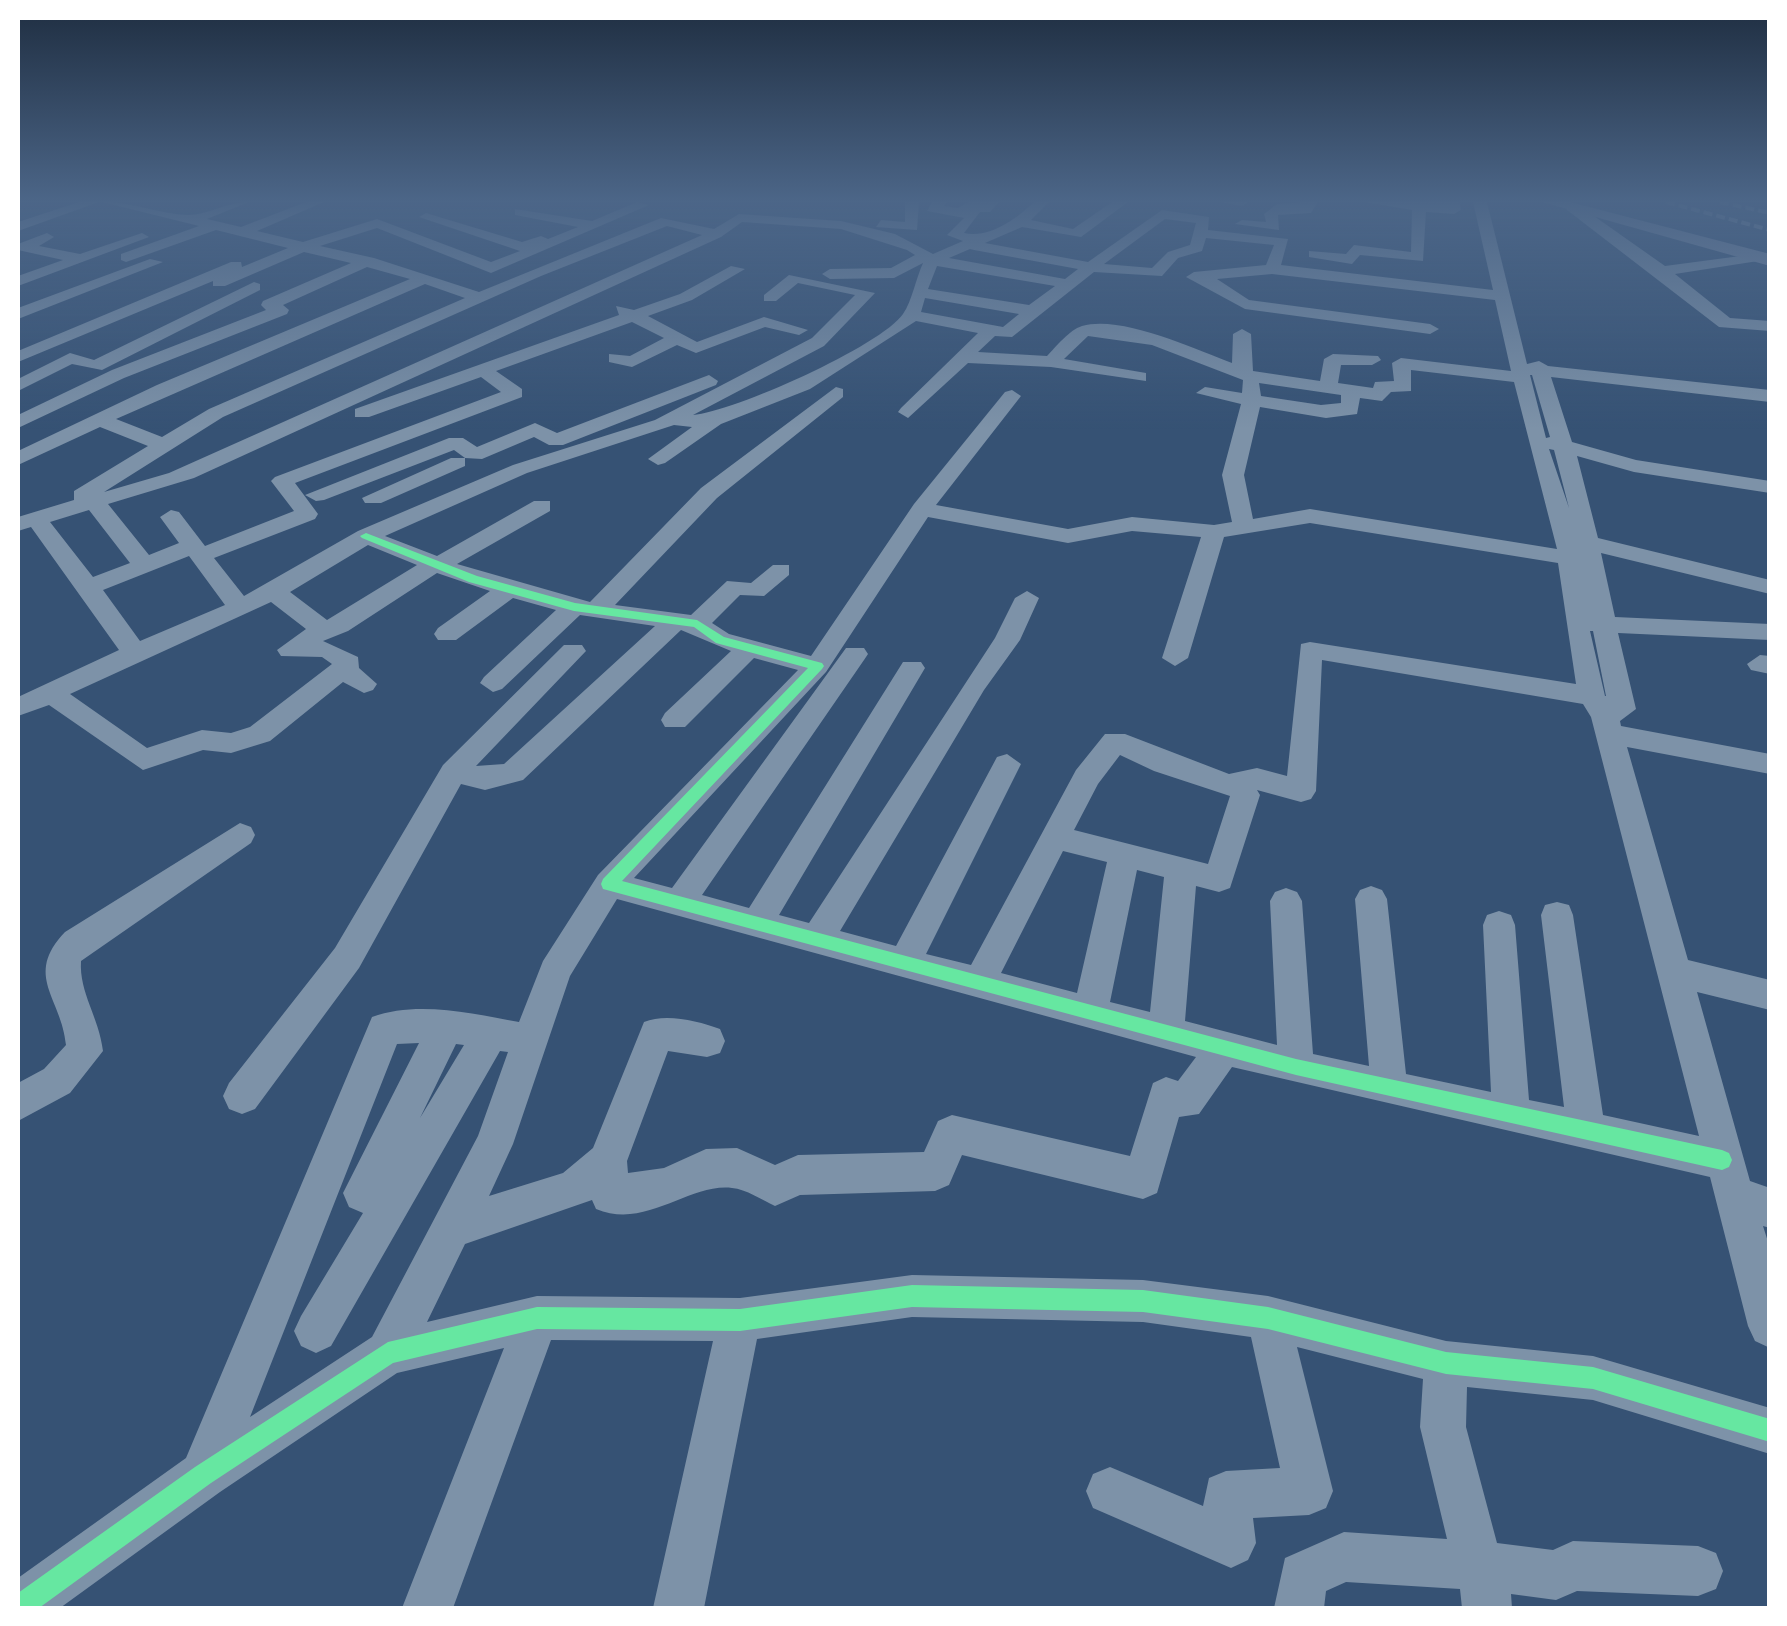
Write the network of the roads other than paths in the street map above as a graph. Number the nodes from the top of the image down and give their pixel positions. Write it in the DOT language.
graph roads {
  1 [pos="70,278"];
  2 [pos="98,278"];
  3 [pos="156,278"];
  4 [pos="202,278"];
  5 [pos="230,278"];
  6 [pos="276,278"];
  7 [pos="331,278"];
  8 [pos="386,278"];
  9 [pos="426,278"];
  10 [pos="525,278"];
  11 [pos="549,278"];
  12 [pos="569,278"];
  13 [pos="619,278"];
  14 [pos="731,278"];
  15 [pos="787,278"];
  16 [pos="812,278"];
  17 [pos="922,278"];
  18 [pos="997,278"];
  19 [pos="1033,278"];
  20 [pos="1077,278"];
  21 [pos="1203,278"];
  22 [pos="1348,278"];
  23 [pos="1500,278"];
  24 [pos="1504,278"];
  25 [pos="1670,278"];
  26 [pos="196,280"];
  27 [pos="802,280"];
  28 [pos="560,282"];
  29 [pos="220,283"];
  30 [pos="1068,284"];
  31 [pos="138,285"];
  32 [pos="454,286"];
  33 [pos="249,289"];
  34 [pos="918,292"];
  35 [pos="586,293"];
  36 [pos="1504,296"];
  37 [pos="18,298"];
  38 [pos="58,298"];
  39 [pos="482,298"];
  40 [pos="770,298"];
  41 [pos="985,302"];
  42 [pos="133,306"];
  43 [pos="632,314"];
  44 [pos="912,315"];
  45 [pos="194,316"];
  46 [pos="581,317"];
  47 [pos="845,320"];
  48 [pos="1058,321"];
  49 [pos="296,323"];
  50 [pos="21,324"];
  51 [pos="1770,326"];
  52 [pos="126,328"];
  53 [pos="799,330"];
  54 [pos="992,330"];
  55 [pos="1430,330"];
  56 [pos="241,332"];
  57 [pos="1242,334"];
  58 [pos="66,337"];
  59 [pos="677,338"];
  60 [pos="323,340"];
  61 [pos="18,357"];
  62 [pos="964,357"];
  63 [pos="615,358"];
  64 [pos="374,360"];
  65 [pos="1372,360"];
  66 [pos="1051,362"];
  67 [pos="96,366"];
  68 [pos="484,370"];
  69 [pos="1528,372"];
  70 [pos="1245,373"];
  71 [pos="118,374"];
  72 [pos="1139,377"];
  73 [pos="138,381"];
  74 [pos="803,384"];
  75 [pos="18,385"];
  76 [pos="1328,387"];
  77 [pos="164,390"];
  78 [pos="1351,390"];
  79 [pos="1206,393"];
  80 [pos="1012,396"];
  81 [pos="1770,396"];
  82 [pos="300,398"];
  83 [pos="186,400"];
  84 [pos="1252,400"];
  85 [pos="70,403"];
  86 [pos="908,412"];
  87 [pos="102,419"];
  88 [pos="718,419"];
  89 [pos="223,421"];
  90 [pos="18,422"];
  91 [pos="662,424"];
  92 [pos="1536,438"];
  93 [pos="247,445"];
  94 [pos="166,446"];
  95 [pos="1565,446"];
  96 [pos="21,455"];
  97 [pos="475,455"];
  98 [pos="658,459"];
  99 [pos="170,480"];
  100 [pos="1770,487"];
  101 [pos="316,495"];
  102 [pos="18,498"];
  103 [pos="373,498"];
  104 [pos="95,503"];
  105 [pos="542,506"];
  106 [pos="922,509"];
  107 [pos="44,516"];
  108 [pos="171,517"];
  109 [pos="1244,527"];
  110 [pos="1214,532"];
  111 [pos="366,536"];
  112 [pos="1575,546"];
  113 [pos="198,550"];
  114 [pos="437,564"];
  115 [pos="144,565"];
  116 [pos="780,570"];
  117 [pos="89,587"];
  118 [pos="1770,587"];
  119 [pos="511,588"];
  120 [pos="271,590"];
  121 [pos="1027,598"];
  122 [pos="238,605"];
  123 [pos="586,608"];
  124 [pos="1589,623"];
  125 [pos="685,624"];
  126 [pos="323,630"];
  127 [pos="1770,632"];
  128 [pos="446,634"];
  129 [pos="749,648"];
  130 [pos="573,650"];
  131 [pos="134,652"];
  132 [pos="855,654"];
  133 [pos="1175,658"];
  134 [pos="817,666"];
  135 [pos="912,668"];
  136 [pos="493,683"];
  137 [pos="52,694"];
  138 [pos="18,707"];
  139 [pos="1602,716"];
  140 [pos="675,720"];
  141 [pos="1007,764"];
  142 [pos="1770,764"];
  143 [pos="453,772"];
  144 [pos="1244,795"];
  145 [pos="240,835"];
  146 [pos="1055,836"];
  147 [pos="1124,856"];
  148 [pos="1181,870"];
  149 [pos="609,884"];
  150 [pos="1371,899"];
  151 [pos="680,901"];
  152 [pos="1286,901"];
  153 [pos="1557,915"];
  154 [pos="758,921"];
  155 [pos="1499,925"];
  156 [pos="819,936"];
  157 [pos="906,960"];
  158 [pos="1676,972"];
  159 [pos="980,981"];
  160 [pos="1770,994"];
  161 [pos="1090,1011"];
  162 [pos="446,1026"];
  163 [pos="492,1031"];
  164 [pos="1166,1032"];
  165 [pos="533,1040"];
  166 [pos="707,1041"];
  167 [pos="1224,1048"];
  168 [pos="1296,1067"];
  169 [pos="1390,1086"];
  170 [pos="242,1096"];
  171 [pos="18,1103"];
  172 [pos="1511,1112"];
  173 [pos="1586,1128"];
  174 [pos="606,1162"];
  175 [pos="1741,1187"];
  176 [pos="363,1192"];
  177 [pos="455,1227"];
  178 [pos="538,1318"];
  179 [pos="1268,1318"];
  180 [pos="740,1320"];
  181 [pos="1770,1326"];
  182 [pos="316,1331"];
  183 [pos="388,1352"];
  184 [pos="1446,1363"];
  185 [pos="1770,1431"];
  186 [pos="203,1475"];
  187 [pos="1110,1492"];
  188 [pos="1698,1571"];
  189 [pos="1485,1587"];
  190 [pos="18,1608"];
  191 [pos="428,1608"];
  192 [pos="679,1608"];
  193 [pos="1299,1608"];
  1 -- 37 [label="street"];
  2 -- 38 [label="street"];
  3 -- 31 [label="street"];
  4 -- 26 [label="street"];
  5 -- 29 [label="street"];
  6 -- 33 [label="street"];
  7 -- 56 [label="street"];
  8 -- 49 [label="street"];
  9 -- 32 [label="street"];
  9 -- 49 [label="street"];
  10 -- 39 [label="street"];
  11 -- 28 [label="street"];
  12 -- 28 [label="street"];
  13 -- 35 [label="street"];
  14 -- 43 [label="street"];
  15 -- 27 [label="street"];
  16 -- 27 [label="street"];
  17 -- 34 [label="street"];
  18 -- 41 [label="street"];
  19 -- 30 [label="street"];
  20 -- 30 [label="street"];
  21 -- 55 [label="street"];
  22 -- 36 [label="street"];
  23 -- 36 [label="street"];
  24 -- 69 [label="street"];
  25 -- 51 [label="street"];
  26 -- 29 [label="street"];
  26 -- 42 [label="street"];
  27 -- 40 [label="street"];
  27 -- 47 [label="street"];
  28 -- 35 [label="street"];
  28 -- 64 [label="street"];
  29 -- 33 [label="street"];
  30 -- 48 [label="street"];
  32 -- 39 [label="street"];
  32 -- 60 [label="street"];
  33 -- 45 [label="street"];
  34 -- 41 [label="street"];
  34 -- 44 [label="street"];
  35 -- 93 [label="street"];
  36 -- 69 [label="street"];
  38 -- 42 [label="street"];
  38 -- 50 [label="street"];
  39 -- 89 [label="street"];
  41 -- 48 [label="street"];
  42 -- 58 [label="street"];
  43 -- 46 [label="street"];
  43 -- 59 [label="street"];
  43 -- 68 [label="street"];
  44 -- 54 [label="street"];
  44 -- 74 [label="street"];
  45 -- 52 [label="street"];
  45 -- 56 [label="street"];
  45 -- 67 [label="street"];
  47 -- 53 [label="street"];
  47 -- 91 [label="street"];
  48 -- 54 [label="street"];
  48 -- 66 [label="street"];
  48 -- 70 [label="street"];
  49 -- 60 [label="street"];
  49 -- 77 [label="street"];
  50 -- 58 [label="street"];
  53 -- 59 [label="street"];
  53 -- 97 [label="street"];
  54 -- 62 [label="street"];
  56 -- 71 [label="street"];
  56 -- 73 [label="street"];
  57 -- 70 [label="street"];
  58 -- 61 [label="street"];
  59 -- 63 [label="street"];
  60 -- 83 [label="street"];
  62 -- 66 [label="street"];
  62 -- 86 [label="street"];
  65 -- 76 [label="street"];
  66 -- 72 [label="street"];
  67 -- 71 [label="street"];
  67 -- 75 [label="street"];
  68 -- 99 [label="street"];
  68 -- 113 [label="street"];
  69 -- 78 [label="street"];
  69 -- 81 [label="street"];
  69 -- 92 [label="street"];
  69 -- 95 [label="street"];
  70 -- 76 [label="street"];
  70 -- 84 [label="street"];
  71 -- 73 [label="street"];
  71 -- 85 [label="street"];
  73 -- 77 [label="street"];
  73 -- 85 [label="street"];
  74 -- 88 [label="street"];
  74 -- 123 [label="street"];
  75 -- 85 [label="street"];
  76 -- 78 [label="street"];
  77 -- 87 [label="street"];
  78 -- 84 [label="street"];
  79 -- 84 [label="street"];
  80 -- 106 [label="street"];
  82 -- 89 [label="street"];
  84 -- 109 [label="street"];
  85 -- 87 [label="street"];
  85 -- 90 [label="street"];
  87 -- 94 [label="street"];
  87 -- 96 [label="street"];
  88 -- 91 [label="street"];
  88 -- 98 [label="street"];
  89 -- 93 [label="street"];
  89 -- 94 [label="street"];
  91 -- 111 [label="street"];
  92 -- 95 [label="street"];
  92 -- 112 [label="street"];
  93 -- 99 [label="street"];
  94 -- 107 [label="street"];
  95 -- 100 [label="street"];
  95 -- 112 [label="street"];
  97 -- 101 [label="street"];
  97 -- 103 [label="street"];
  99 -- 104 [label="street"];
  102 -- 107 [label="street"];
  104 -- 107 [label="street"];
  104 -- 115 [label="street"];
  105 -- 114 [label="street"];
  106 -- 110 [label="street"];
  106 -- 134 [label="street"];
  107 -- 117 [label="street"];
  108 -- 113 [label="street"];
  109 -- 110 [label="street"];
  109 -- 112 [label="street"];
  110 -- 133 [label="street"];
  111 -- 114 [label="street"];
  111 -- 120 [label="street"];
  112 -- 118 [label="street"];
  112 -- 124 [label="street"];
  113 -- 115 [label="street"];
  113 -- 122 [label="street"];
  114 -- 119 [label="street"];
  114 -- 126 [label="street"];
  115 -- 117 [label="street"];
  116 -- 125 [label="street"];
  117 -- 131 [label="street"];
  119 -- 123 [label="street"];
  119 -- 128 [label="street"];
  120 -- 122 [label="street"];
  120 -- 126 [label="street"];
  121 -- 156 [label="street"];
  122 -- 131 [label="street"];
  123 -- 125 [label="street"];
  123 -- 136 [label="street"];
  124 -- 127 [label="street"];
  124 -- 139 [label="street"];
  125 -- 129 [label="street"];
  125 -- 143 [label="street"];
  126 -- 137 [label="street"];
  129 -- 134 [label="street"];
  129 -- 140 [label="street"];
  130 -- 143 [label="street"];
  131 -- 137 [label="street"];
  132 -- 151 [label="street"];
  134 -- 149 [label="street"];
  135 -- 154 [label="street"];
  137 -- 138 [label="street"];
  139 -- 142 [label="street"];
  139 -- 146 [label="street"];
  139 -- 158 [label="street"];
  141 -- 157 [label="street"];
  143 -- 170 [label="street"];
  144 -- 148 [label="street"];
  145 -- 171 [label="street"];
  146 -- 147 [label="street"];
  146 -- 159 [label="street"];
  147 -- 148 [label="street"];
  147 -- 161 [label="street"];
  148 -- 164 [label="street"];
  149 -- 151 [label="street"];
  149 -- 165 [label="street"];
  150 -- 169 [label="street"];
  151 -- 154 [label="street"];
  152 -- 168 [label="street"];
  153 -- 173 [label="street"];
  154 -- 156 [label="street"];
  155 -- 172 [label="street"];
  156 -- 157 [label="street"];
  157 -- 159 [label="street"];
  158 -- 160 [label="street"];
  158 -- 175 [label="street"];
  159 -- 161 [label="street"];
  161 -- 164 [label="street"];
  162 -- 163 [label="street"];
  162 -- 176 [label="street"];
  162 -- 186 [label="street"];
  163 -- 165 [label="street"];
  163 -- 182 [label="street"];
  164 -- 167 [label="street"];
  165 -- 177 [label="street"];
  166 -- 174 [label="street"];
  167 -- 168 [label="street"];
  167 -- 174 [label="street"];
  168 -- 169 [label="street"];
  169 -- 172 [label="street"];
  172 -- 173 [label="street"];
  173 -- 175 [label="street"];
  174 -- 177 [label="street"];
  175 -- 181 [label="street"];
  177 -- 183 [label="street"];
  178 -- 180 [label="street"];
  178 -- 183 [label="street"];
  178 -- 191 [label="street"];
  179 -- 180 [label="street"];
  179 -- 184 [label="street"];
  179 -- 187 [label="street"];
  180 -- 192 [label="street"];
  183 -- 186 [label="street"];
  184 -- 185 [label="street"];
  184 -- 189 [label="street"];
  186 -- 190 [label="street"];
  188 -- 189 [label="street"];
  189 -- 193 [label="street"];
}
